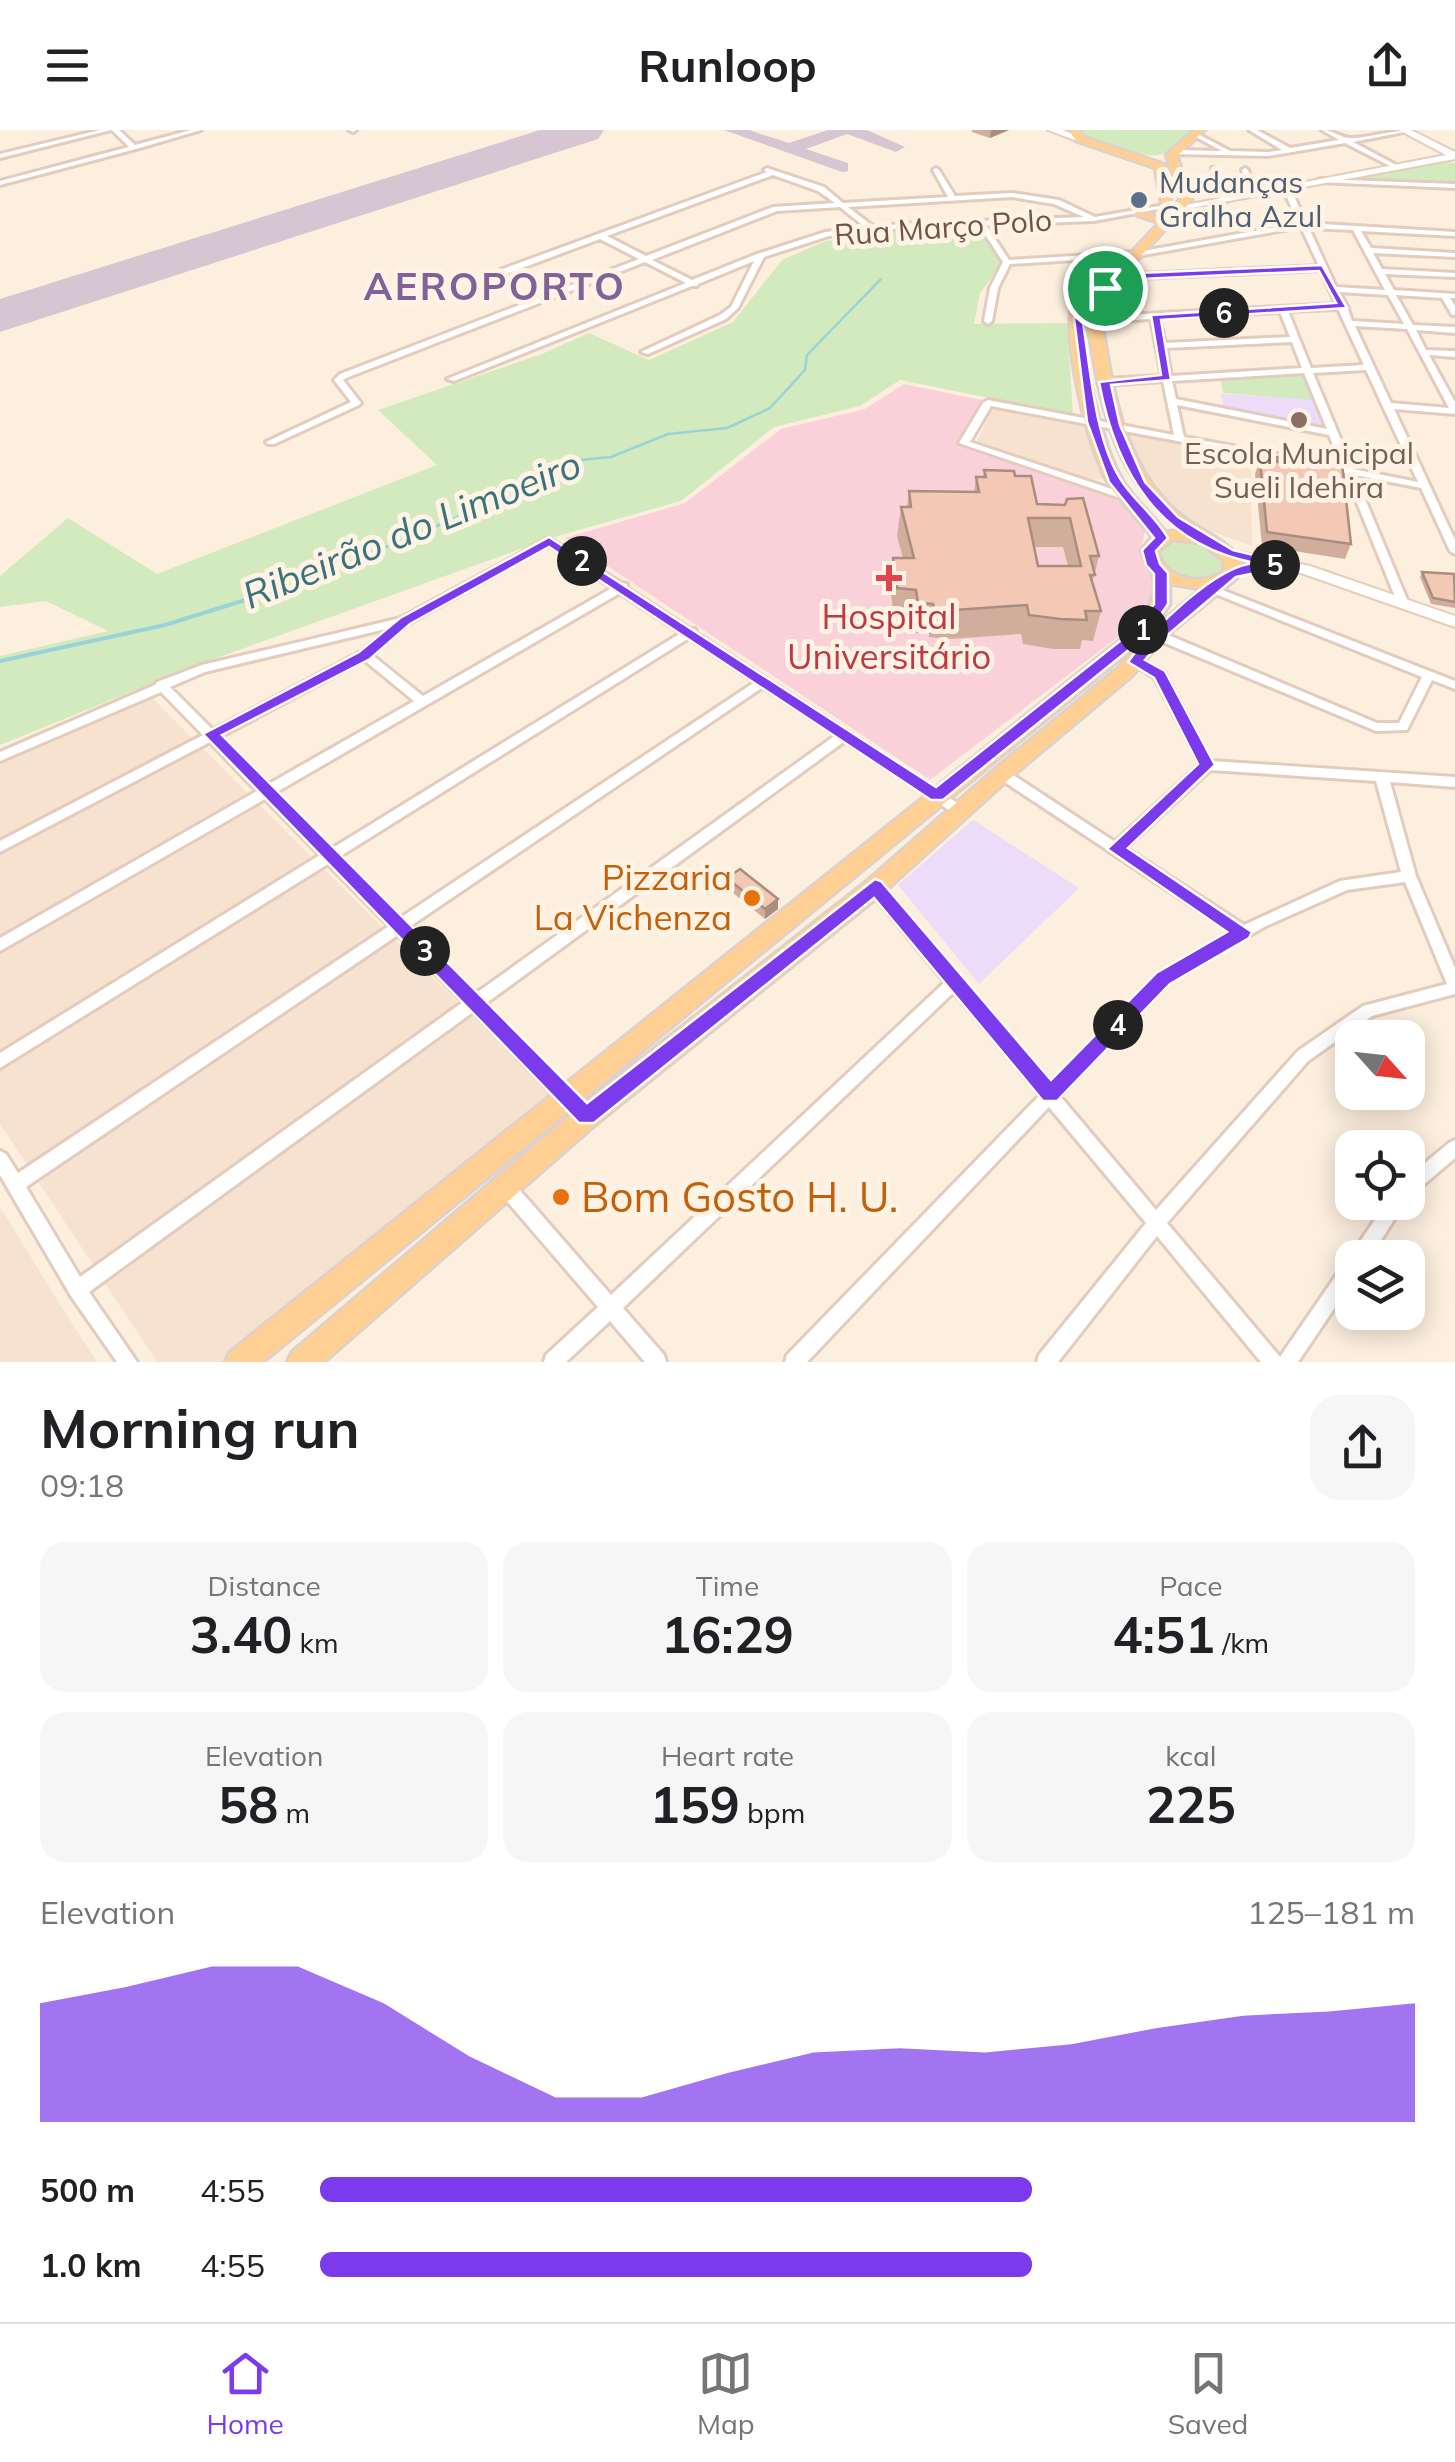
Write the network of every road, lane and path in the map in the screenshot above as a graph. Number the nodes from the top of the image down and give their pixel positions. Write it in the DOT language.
graph roads {
  1 [pos="111,130"];
  2 [pos="198,130"];
  3 [pos="1053,130"];
  4 [pos="1252,130"];
  5 [pos="1325,130"];
  6 [pos="1405,130"];
  7 [pos="1198,132"];
  8 [pos="1077,134"];
  9 [pos="1346,141"];
  10 [pos="134,148"];
  11 [pos="1290,150"];
  12 [pos="1130,154"];
  13 [pos="1172,154"];
  14 [pos="1234,155"];
  15 [pos="0,156"];
  16 [pos="1455,156"];
  17 [pos="1396,167"];
  18 [pos="936,170"];
  19 [pos="1214,170"];
  20 [pos="1245,170"];
  21 [pos="1168,174"];
  22 [pos="1320,181"];
  23 [pos="0,183"];
  24 [pos="1455,186"];
  25 [pos="821,190"];
  26 [pos="1288,192"];
  27 [pos="1254,193"];
  28 [pos="952,197"];
  29 [pos="1224,199"];
  30 [pos="839,203"];
  31 [pos="776,208"];
  32 [pos="1171,210"];
  33 [pos="1137,213"];
  34 [pos="1094,219"];
  35 [pos="981,223"];
  36 [pos="1302,225"];
  37 [pos="871,228"];
  38 [pos="1357,230"];
  39 [pos="1432,233"];
  40 [pos="1455,234"];
  41 [pos="600,236"];
  42 [pos="1142,250"];
  43 [pos="1161,250"];
  44 [pos="1368,250"];
  45 [pos="1409,252"];
  46 [pos="1450,254"];
  47 [pos="1121,255"];
  48 [pos="760,256"];
  49 [pos="645,258"];
  50 [pos="1007,262"];
  51 [pos="1322,268"];
  52 [pos="1380,271"];
  53 [pos="503,272"];
  54 [pos="1422,273"];
  55 [pos="1455,275"];
  56 [pos="1115,277"];
  57 [pos="694,284"];
  58 [pos="1334,289"];
  59 [pos="1391,292"];
  60 [pos="1450,296"];
  61 [pos="1343,306"];
  62 [pos="1283,310"];
  63 [pos="1455,313"];
  64 [pos="1154,317"];
  65 [pos="988,320"];
  66 [pos="1086,320"];
  67 [pos="1350,323"];
  68 [pos="1410,327"];
  69 [pos="1454,331"];
  70 [pos="1295,339"];
  71 [pos="1160,346"];
  72 [pos="644,352"];
  73 [pos="1424,352"];
  74 [pos="1455,354"];
  75 [pos="1370,367"];
  76 [pos="1307,370"];
  77 [pos="1167,378"];
  78 [pos="1438,378"];
  79 [pos="1455,379"];
  80 [pos="451,380"];
  81 [pos="1105,382"];
  82 [pos="1173,401"];
  83 [pos="1388,406"];
  84 [pos="1455,410"];
  85 [pos="1093,422"];
  86 [pos="1114,425"];
  87 [pos="1333,433"];
  88 [pos="1179,436"];
  89 [pos="272,442"];
  90 [pos="1348,470"];
  91 [pos="1424,486"];
  92 [pos="1130,499"];
  93 [pos="1200,537"];
  94 [pos="1161,538"];
  95 [pos="1455,551"];
  96 [pos="1229,554"];
  97 [pos="1288,565"];
  98 [pos="1161,573"];
  99 [pos="1223,581"];
  100 [pos="624,586"];
  101 [pos="1402,602"];
  102 [pos="1453,620"];
  103 [pos="405,621"];
  104 [pos="691,632"];
  105 [pos="1157,636"];
  106 [pos="364,655"];
  107 [pos="1119,661"];
  108 [pos="1429,675"];
  109 [pos="764,681"];
  110 [pos="162,685"];
  111 [pos="1455,685"];
  112 [pos="422,702"];
  113 [pos="211,734"];
  114 [pos="845,735"];
  115 [pos="0,758"];
  116 [pos="1207,765"];
  117 [pos="1002,774"];
  118 [pos="1382,778"];
  119 [pos="1455,782"];
  120 [pos="268,792"];
  121 [pos="937,796"];
  122 [pos="960,812"];
  123 [pos="0,847"];
  124 [pos="1116,849"];
  125 [pos="330,854"];
  126 [pos="1409,876"];
  127 [pos="875,886"];
  128 [pos="400,926"];
  129 [pos="1242,932"];
  130 [pos="0,945"];
  131 [pos="956,981"];
  132 [pos="1455,987"];
  133 [pos="476,1003"];
  134 [pos="0,1061"];
  135 [pos="566,1094"];
  136 [pos="1050,1094"];
  137 [pos="586,1117"];
  138 [pos="1455,1148"];
  139 [pos="0,1159"];
  140 [pos="1425,1173"];
  141 [pos="16,1184"];
  142 [pos="505,1186"];
  143 [pos="1157,1222"];
  144 [pos="77,1290"];
  145 [pos="1335,1291"];
  146 [pos="610,1308"];
  147 [pos="128,1362"];
  148 [pos="240,1362"];
  149 [pos="302,1362"];
  150 [pos="552,1362"];
  151 [pos="656,1362"];
  152 [pos="794,1362"];
  153 [pos="1046,1362"];
  154 [pos="1273,1362"];
  155 [pos="1287,1362"];
  1 -- 10 [label="street"];
  1 -- 15 [label="street"];
  2 -- 10 [label="street"];
  3 -- 8 [label="street"];
  4 -- 11 [label="street"];
  5 -- 9 [label="street"];
  6 -- 9 [label="street"];
  6 -- 16 [label="street"];
  7 -- 13 [label="main road"];
  7 -- 14 [label="street"];
  8 -- 12 [label="main road"];
  9 -- 11 [label="street"];
  9 -- 17 [label="street"];
  10 -- 23 [label="street"];
  11 -- 14 [label="street"];
  12 -- 13 [label="main road"];
  12 -- 21 [label="main road"];
  13 -- 14 [label="street"];
  13 -- 21 [label="main road"];
  16 -- 17 [label="street"];
  17 -- 22 [label="street"];
  18 -- 28 [label="street"];
  19 -- 29 [label="street"];
  20 -- 27 [label="street"];
  21 -- 32 [label="main road"];
  22 -- 24 [label="street"];
  22 -- 26 [label="street"];
  25 -- 30 [label="street"];
  25 -- 31 [label="street"];
  25 -- 41 [label="street"];
  26 -- 27 [label="street"];
  26 -- 36 [label="street"];
  27 -- 29 [label="street"];
  28 -- 30 [label="street"];
  28 -- 34 [label="street"];
  29 -- 32 [label="street"];
  30 -- 31 [label="street"];
  30 -- 37 [label="street"];
  31 -- 49 [label="street"];
  32 -- 33 [label="main road"];
  32 -- 42 [label="main road"];
  32 -- 47 [label="main road"];
  33 -- 34 [label="street, Rua Março Polo"];
  34 -- 35 [label="street, Rua Março Polo"];
  35 -- 37 [label="street, Rua Março Polo"];
  35 -- 50 [label="street"];
  36 -- 38 [label="street"];
  36 -- 43 [label="street"];
  36 -- 51 [label="street"];
  37 -- 48 [label="street, Rua Março Polo"];
  38 -- 39 [label="street"];
  38 -- 44 [label="street"];
  39 -- 40 [label="street"];
  39 -- 46 [label="street"];
  41 -- 49 [label="street"];
  41 -- 53 [label="street"];
  42 -- 43 [label="main road"];
  42 -- 47 [label="street"];
  42 -- 56 [label="main road"];
  44 -- 45 [label="street"];
  44 -- 52 [label="street"];
  45 -- 46 [label="street"];
  45 -- 54 [label="street"];
  47 -- 50 [label="street"];
  47 -- 66 [label="main road"];
  48 -- 57 [label="street, Rua Março Polo"];
  48 -- 72 [label="street"];
  49 -- 57 [label="street"];
  49 -- 89 [label="street"];
  50 -- 65 [label="street"];
  51 -- 56 [label="street"];
  51 -- 58 [label="street"];
  52 -- 54 [label="street"];
  52 -- 59 [label="street"];
  54 -- 55 [label="street"];
  56 -- 66 [label="main road"];
  57 -- 80 [label="street, Rua Março Polo"];
  58 -- 59 [label="street"];
  58 -- 61 [label="street"];
  59 -- 60 [label="street"];
  59 -- 68 [label="street"];
  60 -- 63 [label="street"];
  61 -- 62 [label="street"];
  61 -- 67 [label="street"];
  62 -- 64 [label="street"];
  62 -- 70 [label="street"];
  64 -- 66 [label="street"];
  64 -- 71 [label="street"];
  66 -- 81 [label="main road"];
  66 -- 85 [label="main road"];
  67 -- 68 [label="street"];
  67 -- 75 [label="street"];
  68 -- 69 [label="street"];
  68 -- 73 [label="street"];
  70 -- 71 [label="street"];
  70 -- 76 [label="street"];
  71 -- 77 [label="street"];
  73 -- 74 [label="street"];
  73 -- 78 [label="street"];
  75 -- 76 [label="street"];
  75 -- 83 [label="street"];
  76 -- 77 [label="street"];
  76 -- 87 [label="street"];
  77 -- 81 [label="street"];
  77 -- 82 [label="street"];
  78 -- 79 [label="street"];
  78 -- 84 [label="street"];
  81 -- 86 [label="main road"];
  82 -- 87 [label="street"];
  82 -- 88 [label="street"];
  83 -- 84 [label="street"];
  83 -- 91 [label="street"];
  85 -- 86 [label="street"];
  85 -- 92 [label="main road"];
  85 -- 92 [label="street"];
  86 -- 88 [label="street"];
  86 -- 93 [label="main road"];
  87 -- 90 [label="street"];
  88 -- 90 [label="street"];
  90 -- 91 [label="street"];
  90 -- 101 [label="street"];
  91 -- 95 [label="street"];
  92 -- 94 [label="main road"];
  93 -- 94 [label="main road"];
  93 -- 96 [label="main road"];
  94 -- 98 [label="main road"];
  96 -- 97 [label="street"];
  96 -- 99 [label="main road"];
  97 -- 99 [label="street"];
  97 -- 101 [label="street"];
  98 -- 99 [label="main road"];
  98 -- 107 [label="main road"];
  99 -- 105 [label="main road"];
  99 -- 108 [label="street"];
  100 -- 103 [label="street"];
  100 -- 104 [label="street"];
  100 -- 112 [label="street"];
  101 -- 102 [label="street"];
  103 -- 106 [label="street"];
  103 -- 110 [label="street"];
  104 -- 109 [label="street"];
  104 -- 125 [label="street"];
  105 -- 107 [label="main road"];
  105 -- 108 [label="street"];
  106 -- 112 [label="street"];
  106 -- 113 [label="street"];
  107 -- 116 [label="street"];
  107 -- 117 [label="main road"];
  107 -- 121 [label="main road"];
  108 -- 111 [label="street"];
  109 -- 114 [label="street"];
  109 -- 128 [label="street"];
  110 -- 113 [label="street"];
  110 -- 115 [label="street"];
  112 -- 120 [label="street"];
  113 -- 120 [label="street"];
  113 -- 123 [label="street"];
  114 -- 121 [label="street"];
  114 -- 133 [label="street"];
  116 -- 118 [label="street"];
  116 -- 124 [label="street"];
  117 -- 122 [label="main road"];
  117 -- 124 [label="street"];
  118 -- 119 [label="street"];
  118 -- 126 [label="street"];
  120 -- 125 [label="street"];
  120 -- 130 [label="street"];
  121 -- 122 [label="street"];
  121 -- 135 [label="main road"];
  122 -- 127 [label="main road"];
  124 -- 129 [label="street"];
  125 -- 128 [label="street"];
  125 -- 134 [label="street"];
  126 -- 129 [label="street"];
  126 -- 132 [label="street"];
  127 -- 131 [label="street"];
  127 -- 137 [label="main road"];
  128 -- 133 [label="street"];
  128 -- 141 [label="street"];
  129 -- 136 [label="street"];
  131 -- 136 [label="street"];
  131 -- 146 [label="street"];
  132 -- 143 [label="street"];
  133 -- 135 [label="street"];
  133 -- 144 [label="street"];
  135 -- 137 [label="street"];
  135 -- 148 [label="main road"];
  136 -- 143 [label="street"];
  136 -- 152 [label="street"];
  137 -- 142 [label="main road"];
  138 -- 140 [label="street"];
  139 -- 141 [label="street"];
  141 -- 144 [label="street"];
  142 -- 146 [label="street"];
  142 -- 149 [label="main road"];
  143 -- 153 [label="street"];
  143 -- 154 [label="street"];
  144 -- 147 [label="street"];
  145 -- 155 [label="street"];
  146 -- 150 [label="street"];
  146 -- 151 [label="street"];
}
